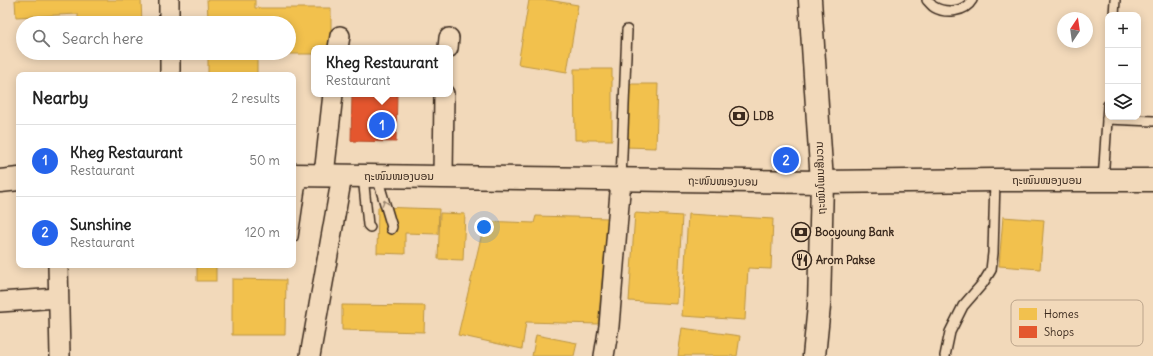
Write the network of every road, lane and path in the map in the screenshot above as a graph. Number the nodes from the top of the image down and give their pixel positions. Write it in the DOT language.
graph roads {
  1 [pos="169,0"];
  2 [pos="810,0"];
  3 [pos="927,0"];
  4 [pos="972,0"];
  5 [pos="1115,0"];
  6 [pos="1114,12"];
  7 [pos="169,16"];
  8 [pos="627,30"];
  9 [pos="170,60"];
  10 [pos="170,72"];
  11 [pos="334,97"];
  12 [pos="444,97"];
  13 [pos="1107,120"];
  14 [pos="1130,120"];
  15 [pos="1153,121"];
  16 [pos="298,175"];
  17 [pos="351,176"];
  18 [pos="443,176"];
  19 [pos="16,179"];
  20 [pos="621,180"];
  21 [pos="995,180"];
  22 [pos="1153,180"];
  23 [pos="0,181"];
  24 [pos="1103,181"];
  25 [pos="822,182"];
  26 [pos="296,200"];
  27 [pos="370,228"];
  28 [pos="391,229"];
  29 [pos="58,268"];
  30 [pos="58,298"];
  31 [pos="0,302"];
  32 [pos="60,356"];
  33 [pos="310,356"];
  34 [pos="604,356"];
  35 [pos="814,356"];
  36 [pos="945,356"];
  1 -- 7 [label="street"];
  2 -- 25 [label="street, ຖະໜົນໂພນສີນວນ"];
  3 -- 4 [label="lane"];
  5 -- 6 [label="lane"];
  8 -- 20 [label="lane"];
  9 -- 10 [label="street"];
  11 -- 17 [label="street"];
  12 -- 18 [label="street"];
  13 -- 24 [label="lane"];
  14 -- 15 [label="lane"];
  16 -- 17 [label="street, ຖະໜົນໜອງບອນ"];
  16 -- 26 [label="lane"];
  17 -- 18 [label="street, ຖະໜົນໜອງບອນ"];
  17 -- 27 [label="lane"];
  28 -- 17 [label="lane, one-way"];
  17 -- 33 [label="street"];
  18 -- 20 [label="street, ຖະໜົນໜອງບອນ"];
  19 -- 23 [label="street"];
  20 -- 25 [label="street, ຖະໜົນໜອງບອນ"];
  20 -- 34 [label="street"];
  21 -- 24 [label="street, ຖະໜົນໜອງບອນ"];
  21 -- 25 [label="street, ຖະໜົນໜອງບອນ"];
  21 -- 36 [label="lane"];
  22 -- 24 [label="street, ຖະໜົນໜອງບອນ"];
  25 -- 35 [label="street, ຖະໜົນໂພນສີນວນ"];
  29 -- 30 [label="street"];
  30 -- 31 [label="street"];
  30 -- 32 [label="street"];
}
